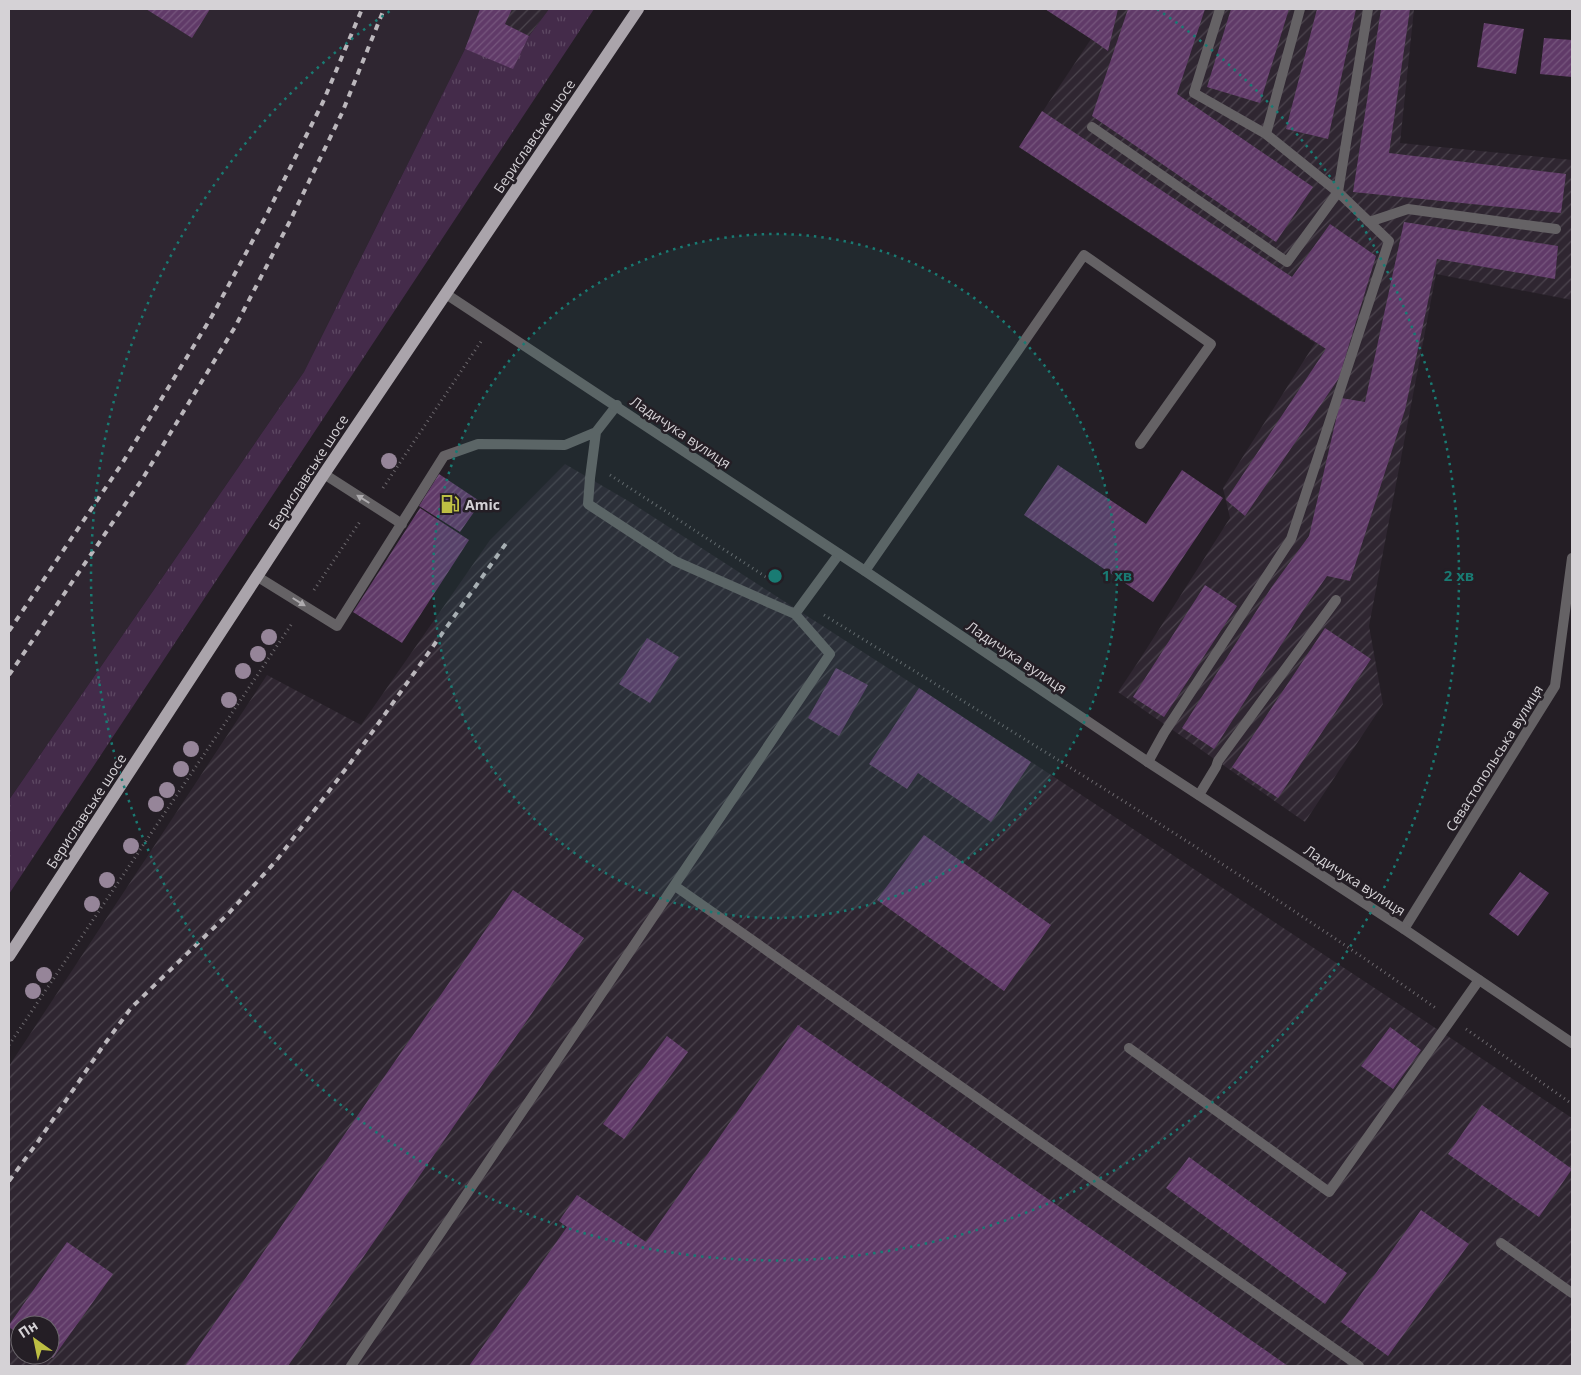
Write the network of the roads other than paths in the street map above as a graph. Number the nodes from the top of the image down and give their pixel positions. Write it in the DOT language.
graph roads {
  1 [pos="638,9"];
  2 [pos="1220,9"];
  3 [pos="1300,9"];
  4 [pos="1368,9"];
  5 [pos="1092,126"];
  6 [pos="1266,134"];
  7 [pos="1338,192"];
  8 [pos="1369,222"];
  9 [pos="1556,229"];
  10 [pos="446,294"];
  11 [pos="617,405"];
  12 [pos="596,432"];
  13 [pos="1140,444"];
  14 [pos="324,474"];
  15 [pos="402,524"];
  16 [pos="839,554"];
  17 [pos="1572,558"];
  18 [pos="865,571"];
  19 [pos="258,576"];
  20 [pos="1336,600"];
  21 [pos="795,614"];
  22 [pos="1148,762"];
  23 [pos="1199,794"];
  24 [pos="675,886"];
  25 [pos="1404,929"];
  26 [pos="9,956"];
  27 [pos="1479,980"];
  28 [pos="1572,1043"];
  29 [pos="1129,1048"];
  30 [pos="1501,1243"];
  31 [pos="1572,1293"];
  32 [pos="351,1366"];
  33 [pos="1359,1366"];
  1 -- 10 [label="main road, Бериславське шосе"];
  2 -- 6 [label="street"];
  3 -- 6 [label="street"];
  4 -- 7 [label="street"];
  5 -- 7 [label="street"];
  6 -- 7 [label="street"];
  7 -- 8 [label="street"];
  8 -- 9 [label="street"];
  8 -- 22 [label="street"];
  10 -- 11 [label="street, Ладичука вулиця"];
  10 -- 14 [label="main road, Бериславське шосе"];
  11 -- 12 [label="street"];
  11 -- 16 [label="street, Ладичука вулиця"];
  12 -- 15 [label="street"];
  12 -- 21 [label="street"];
  13 -- 18 [label="street"];
  15 -- 14 [label="street, one-way"];
  14 -- 19 [label="main road, Бериславське шосе"];
  19 -- 15 [label="street, one-way"];
  16 -- 18 [label="street, Ладичука вулиця"];
  16 -- 21 [label="street"];
  17 -- 25 [label="street, Севастопольська вулиця"];
  18 -- 22 [label="street, Ладичука вулиця"];
  19 -- 26 [label="main road, Бериславське шосе"];
  20 -- 23 [label="street"];
  21 -- 24 [label="street"];
  22 -- 23 [label="street, Ладичука вулиця"];
  23 -- 25 [label="street, Ладичука вулиця"];
  24 -- 32 [label="street"];
  24 -- 33 [label="street"];
  25 -- 27 [label="street, Ладичука вулиця"];
  27 -- 28 [label="street, Ладичука вулиця"];
  27 -- 29 [label="street"];
  30 -- 31 [label="street"];
}
